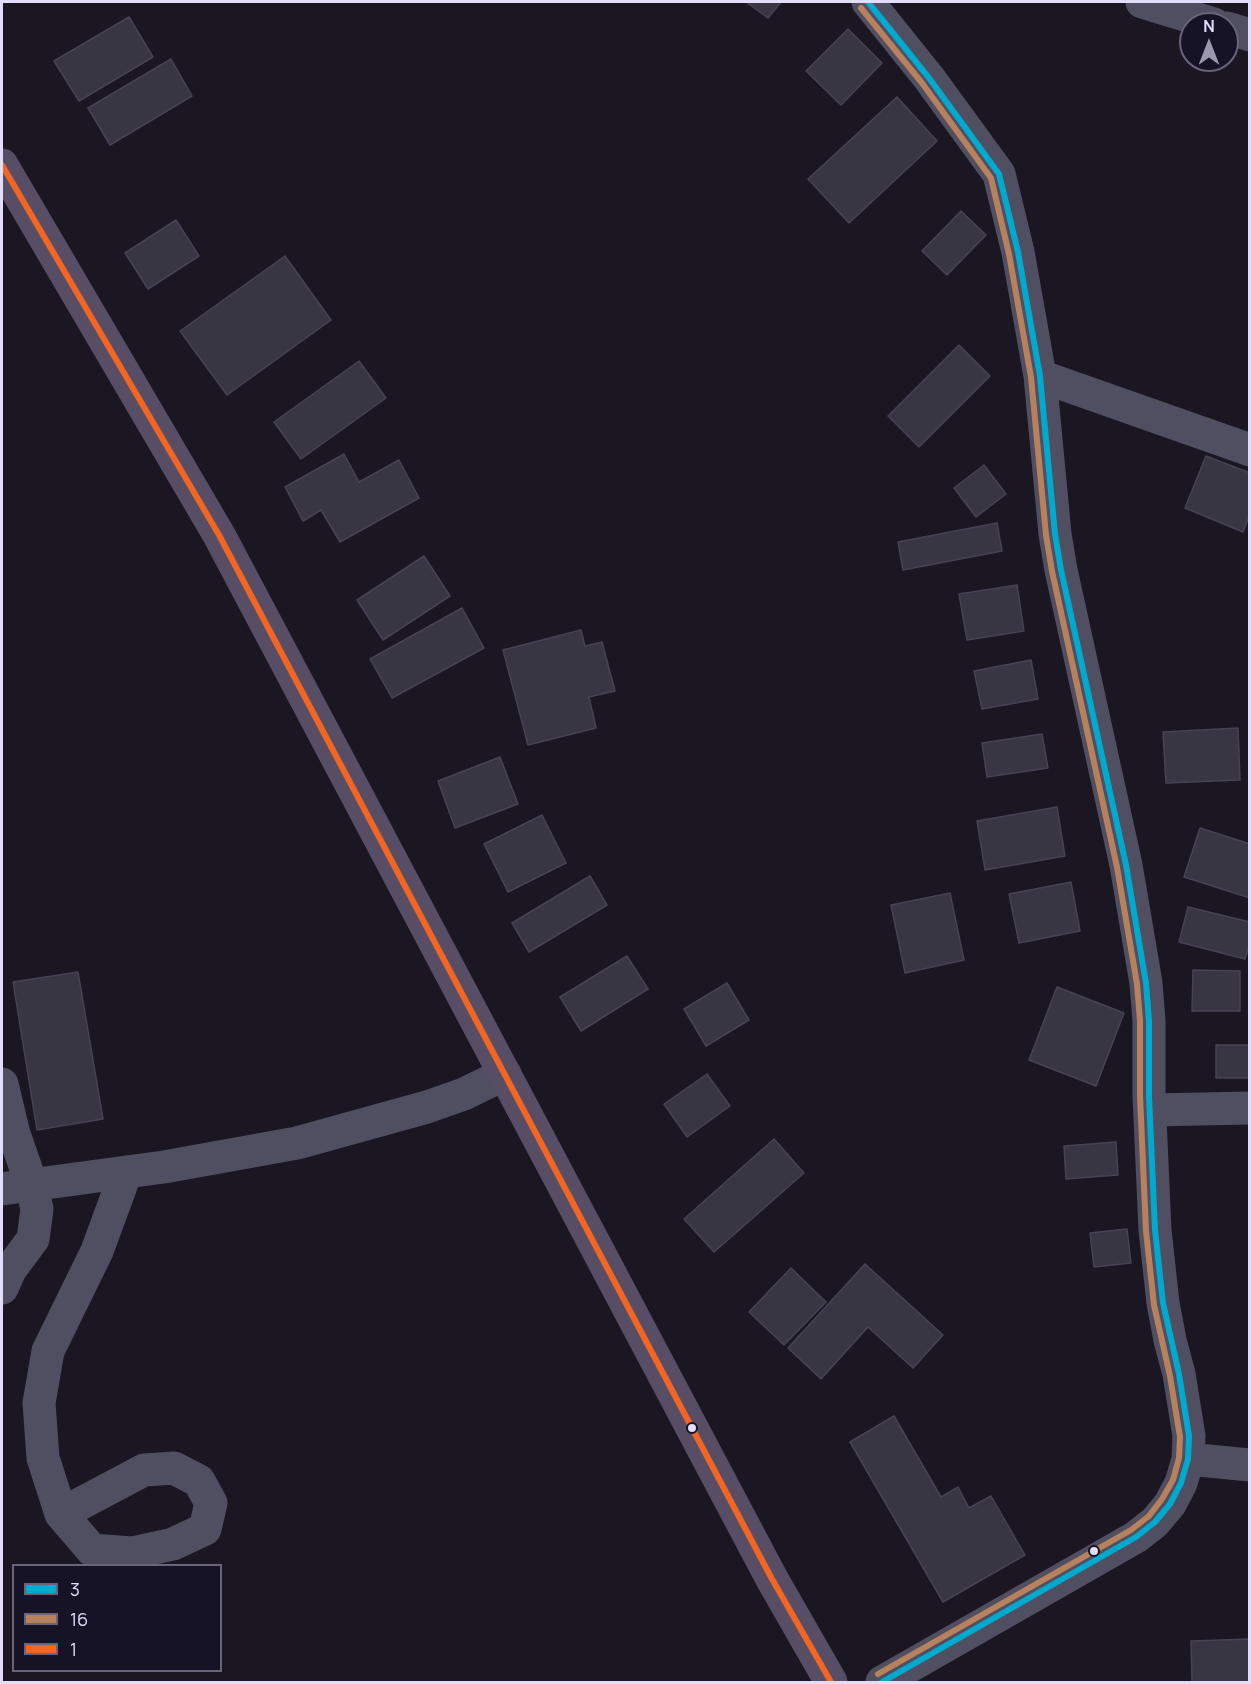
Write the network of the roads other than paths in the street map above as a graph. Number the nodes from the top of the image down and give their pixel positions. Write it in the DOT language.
graph roads {
  1 [pos="868,2"];
  2 [pos="1142,2"];
  3 [pos="1179,13"];
  4 [pos="2,165"];
  5 [pos="1040,376"];
  6 [pos="1250,450"];
  7 [pos="505,1074"];
  8 [pos="2,1084"];
  9 [pos="1250,1108"];
  10 [pos="1151,1110"];
  11 [pos="126,1172"];
  12 [pos="16,1186"];
  13 [pos="2,1288"];
  14 [pos="1188,1459"];
  15 [pos="1250,1465"];
  16 [pos="61,1514"];
  17 [pos="831,1683"];
  18 [pos="882,1683"];
  1 -- 5 [label="street"];
  2 -- 3 [label="street"];
  4 -- 7 [label="main road"];
  5 -- 6 [label="street"];
  5 -- 10 [label="street"];
  7 -- 11 [label="street"];
  7 -- 17 [label="main road"];
  8 -- 12 [label="street"];
  9 -- 10 [label="street"];
  10 -- 14 [label="street"];
  11 -- 12 [label="street"];
  11 -- 16 [label="street"];
  12 -- 13 [label="street"];
  14 -- 15 [label="street"];
  14 -- 18 [label="street"];
}
